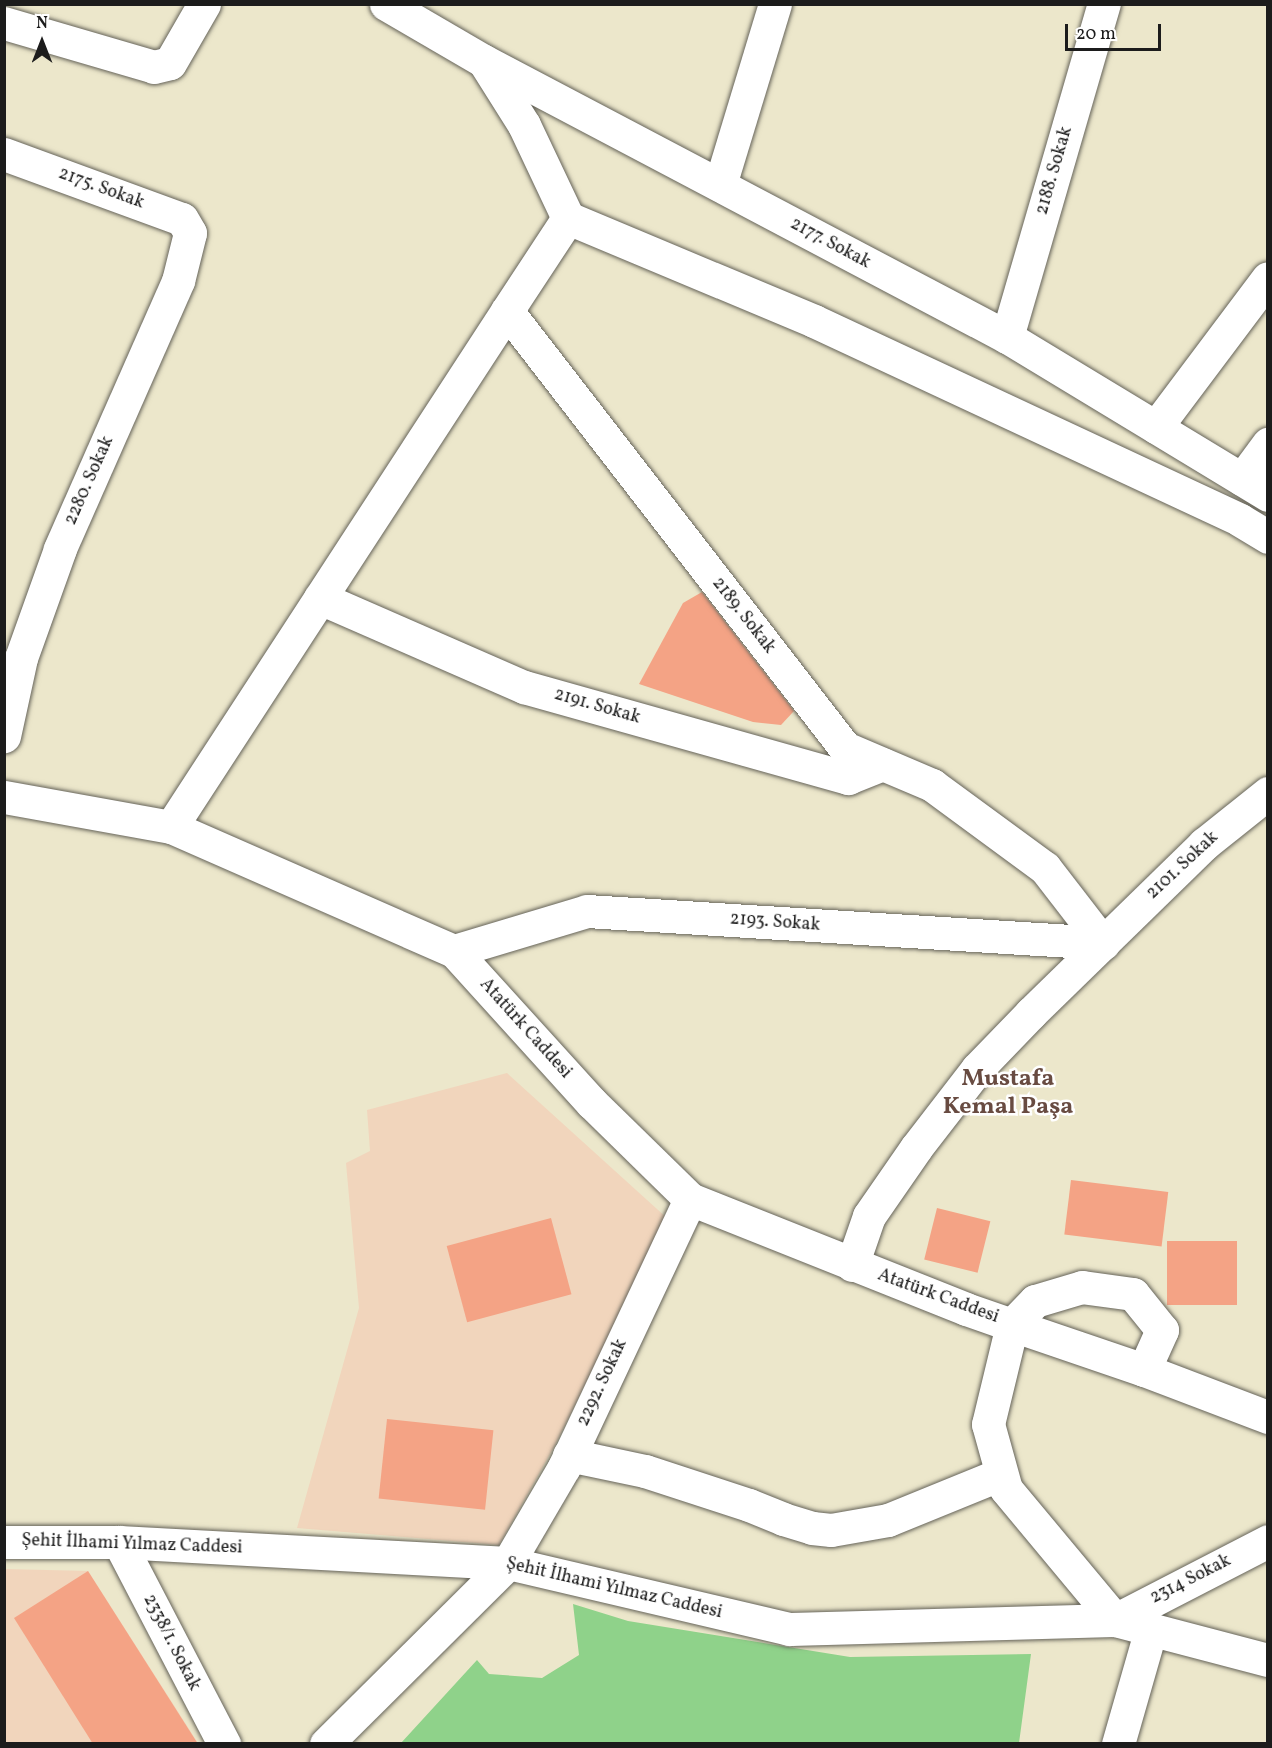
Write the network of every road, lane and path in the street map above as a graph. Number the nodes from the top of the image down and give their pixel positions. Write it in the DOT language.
graph roads {
  1 [pos="204,4"];
  2 [pos="386,4"];
  3 [pos="775,4"];
  4 [pos="1104,4"];
  5 [pos="4,23"];
  6 [pos="484,61"];
  7 [pos="4,154"];
  8 [pos="720,185"];
  9 [pos="568,218"];
  10 [pos="190,232"];
  11 [pos="1268,278"];
  12 [pos="507,311"];
  13 [pos="1007,337"];
  14 [pos="1156,427"];
  15 [pos="1268,444"];
  16 [pos="1255,487"];
  17 [pos="1268,537"];
  18 [pos="320,598"];
  19 [pos="4,736"];
  20 [pos="882,764"];
  21 [pos="1268,793"];
  22 [pos="4,797"];
  23 [pos="171,827"];
  24 [pos="1103,943"];
  25 [pos="454,951"];
  26 [pos="690,1199"];
  27 [pos="852,1265"];
  28 [pos="1012,1325"];
  29 [pos="1144,1370"];
  30 [pos="1268,1417"];
  31 [pos="569,1455"];
  32 [pos="1001,1474"];
  33 [pos="1268,1541"];
  34 [pos="4,1542"];
  35 [pos="119,1542"];
  36 [pos="508,1563"];
  37 [pos="1115,1620"];
  38 [pos="1151,1629"];
  39 [pos="1268,1660"];
  40 [pos="224,1743"];
  41 [pos="326,1743"];
  42 [pos="1118,1743"];
  1 -- 5 [label="street"];
  2 -- 6 [label="street, 2177. Sokak"];
  3 -- 8 [label="street"];
  4 -- 13 [label="street, 2188. Sokak"];
  6 -- 8 [label="street, 2177. Sokak"];
  6 -- 9 [label="street"];
  7 -- 10 [label="street, 2175. Sokak"];
  8 -- 13 [label="street, 2177. Sokak"];
  9 -- 12 [label="street"];
  9 -- 17 [label="street"];
  10 -- 19 [label="street, 2280. Sokak"];
  11 -- 14 [label="street"];
  12 -- 18 [label="street"];
  12 -- 20 [label="street, 2189. Sokak"];
  13 -- 14 [label="street, 2177. Sokak"];
  14 -- 16 [label="street, 2177. Sokak"];
  15 -- 16 [label="street"];
  18 -- 20 [label="street, 2191. Sokak"];
  18 -- 23 [label="street"];
  20 -- 24 [label="street, 2189. Sokak"];
  21 -- 24 [label="street, 2101. Sokak"];
  22 -- 23 [label="street, Atatürk Caddesi"];
  23 -- 25 [label="street, Atatürk Caddesi"];
  24 -- 25 [label="street, 2193. Sokak"];
  24 -- 27 [label="street, 2101. Sokak"];
  25 -- 26 [label="street, Atatürk Caddesi"];
  26 -- 27 [label="street, Atatürk Caddesi"];
  26 -- 31 [label="street, 2292. Sokak"];
  27 -- 28 [label="street, Atatürk Caddesi"];
  28 -- 29 [label="street, Atatürk Caddesi"];
  28 -- 29 [label="street"];
  28 -- 32 [label="street"];
  29 -- 30 [label="street, Atatürk Caddesi"];
  31 -- 32 [label="street"];
  31 -- 36 [label="street, 2292. Sokak"];
  32 -- 37 [label="street"];
  33 -- 37 [label="street, 2314 Sokak"];
  34 -- 35 [label="street, Şehit İlhami Yılmaz Caddesi"];
  35 -- 36 [label="street, Şehit İlhami Yılmaz Caddesi"];
  35 -- 40 [label="street, 2338/1. Sokak"];
  36 -- 37 [label="street, Şehit İlhami Yılmaz Caddesi"];
  36 -- 41 [label="street, 2292. Sokak"];
  37 -- 38 [label="street, Şehit İlhami Yılmaz Caddesi"];
  38 -- 39 [label="street, Şehit İlhami Yılmaz Caddesi"];
  38 -- 42 [label="street"];
}
